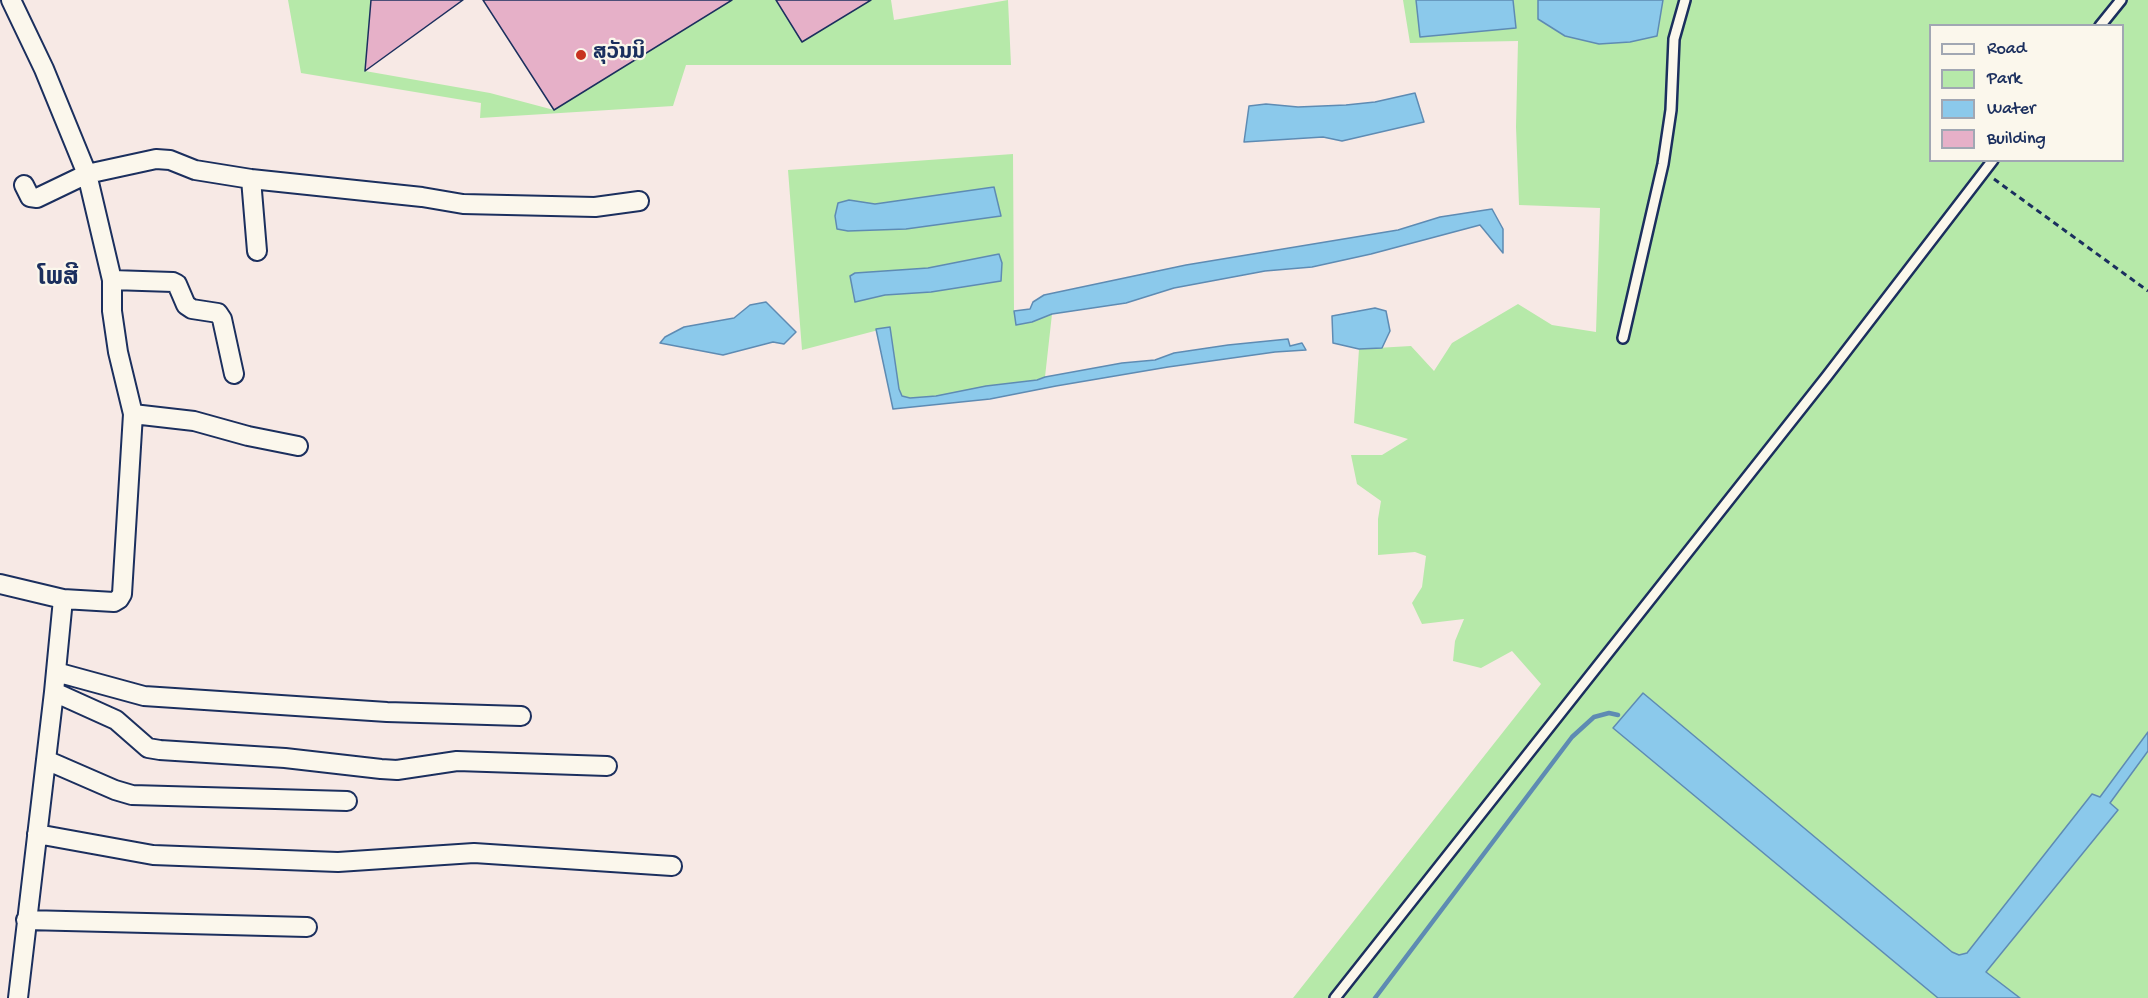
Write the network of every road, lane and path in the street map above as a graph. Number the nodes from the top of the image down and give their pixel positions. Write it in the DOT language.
graph roads {
  1 [pos="11,0"];
  2 [pos="1685,0"];
  3 [pos="2121,0"];
  4 [pos="2102,24"];
  5 [pos="1992,162"];
  6 [pos="1984,172"];
  7 [pos="87,174"];
  8 [pos="251,179"];
  9 [pos="24,184"];
  10 [pos="639,201"];
  11 [pos="257,251"];
  12 [pos="112,280"];
  13 [pos="2148,291"];
  14 [pos="1623,338"];
  15 [pos="234,374"];
  16 [pos="133,414"];
  17 [pos="298,446"];
  18 [pos="0,584"];
  19 [pos="63,599"];
  20 [pos="56,672"];
  21 [pos="54,692"];
  22 [pos="521,716"];
  23 [pos="46,760"];
  24 [pos="607,766"];
  25 [pos="347,801"];
  26 [pos="37,834"];
  27 [pos="672,866"];
  28 [pos="26,920"];
  29 [pos="307,927"];
  30 [pos="18,998"];
  31 [pos="1335,998"];
  1 -- 7 [label="street"];
  2 -- 14 [label="lane"];
  3 -- 4 [label="lane"];
  5 -- 6 [label="lane"];
  6 -- 13 [label="path"];
  6 -- 31 [label="lane"];
  7 -- 8 [label="street"];
  7 -- 9 [label="street"];
  7 -- 12 [label="street"];
  8 -- 10 [label="street"];
  8 -- 11 [label="street"];
  12 -- 15 [label="street"];
  12 -- 16 [label="street"];
  16 -- 17 [label="street"];
  16 -- 19 [label="street"];
  18 -- 19 [label="street"];
  19 -- 20 [label="street"];
  20 -- 21 [label="street"];
  20 -- 22 [label="street"];
  21 -- 23 [label="street"];
  21 -- 24 [label="street"];
  23 -- 25 [label="street"];
  23 -- 26 [label="street"];
  26 -- 27 [label="street"];
  26 -- 28 [label="street"];
  28 -- 29 [label="street"];
  28 -- 30 [label="street"];
}
